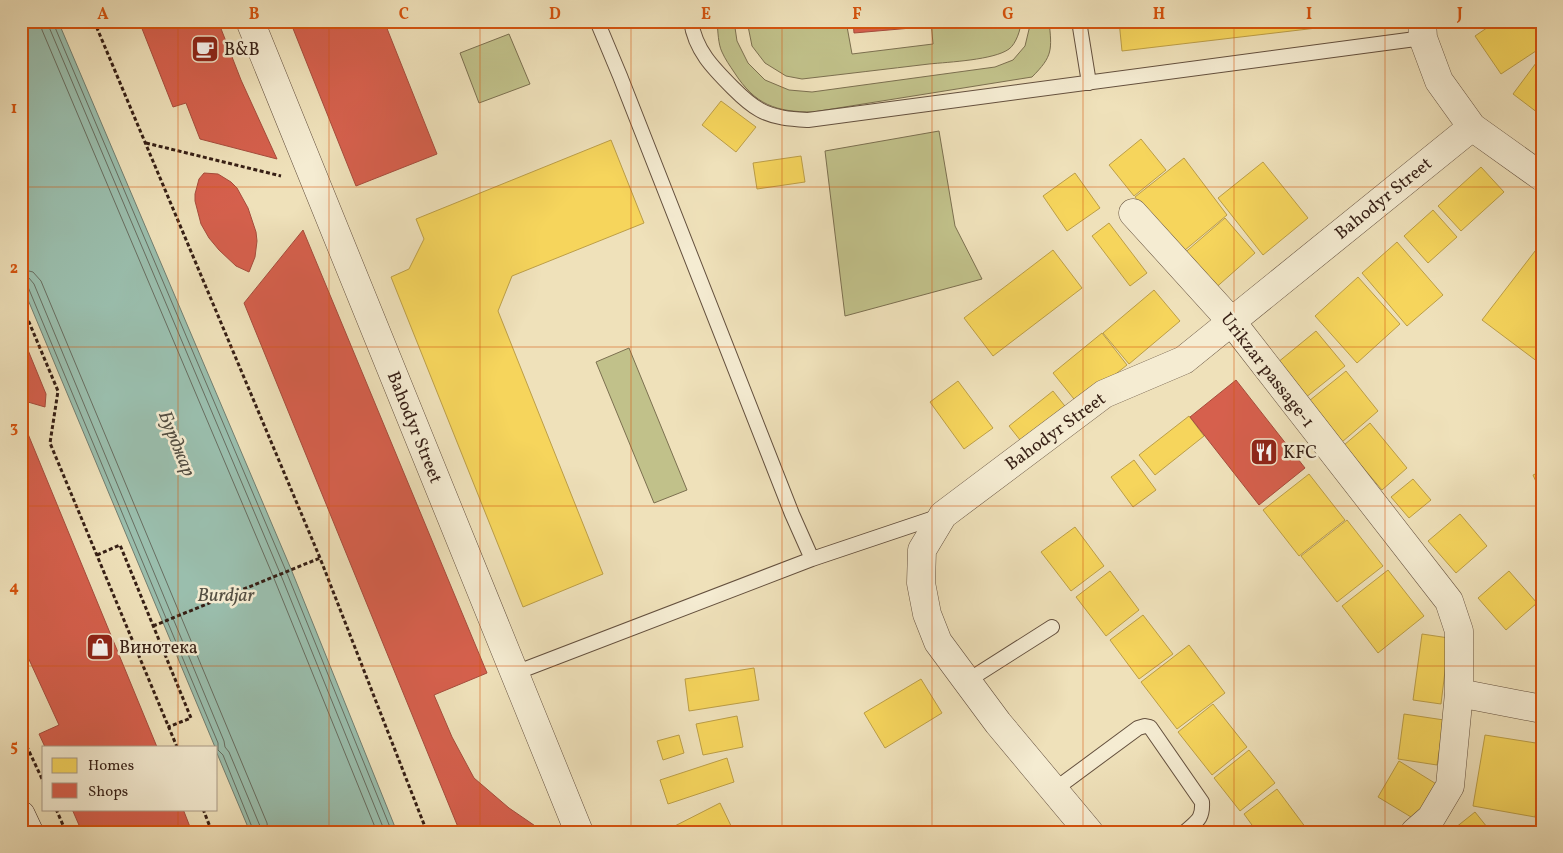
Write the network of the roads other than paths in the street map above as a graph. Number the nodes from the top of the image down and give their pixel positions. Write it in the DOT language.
graph roads {
  1 [pos="250,21"];
  2 [pos="597,21"];
  3 [pos="691,21"];
  4 [pos="1079,21"];
  5 [pos="1423,30"];
  6 [pos="1089,83"];
  7 [pos="1472,127"];
  8 [pos="1542,177"];
  9 [pos="1133,213"];
  10 [pos="1231,321"];
  11 [pos="943,515"];
  12 [pos="812,558"];
  13 [pos="1052,627"];
  14 [pos="515,674"];
  15 [pos="967,681"];
  16 [pos="1459,693"];
  17 [pos="1542,709"];
  18 [pos="1054,790"];
  19 [pos="21,815"];
  20 [pos="29,832"];
  21 [pos="579,832"];
  22 [pos="1089,832"];
  23 [pos="1185,832"];
  24 [pos="1415,832"];
  1 -- 14 [label="street, Bahodyr Street"];
  2 -- 12 [label="lane"];
  3 -- 6 [label="lane"];
  4 -- 6 [label="lane"];
  5 -- 6 [label="lane"];
  5 -- 7 [label="street"];
  7 -- 8 [label="street"];
  7 -- 10 [label="street, Bahodyr Street"];
  9 -- 10 [label="street, Urikzar passage-1"];
  10 -- 11 [label="street, Bahodyr Street"];
  10 -- 16 [label="street, Urikzar passage-1"];
  11 -- 12 [label="lane"];
  11 -- 15 [label="street, Bahodyr Street"];
  12 -- 14 [label="lane"];
  13 -- 15 [label="lane"];
  14 -- 21 [label="street, Bahodyr Street"];
  15 -- 18 [label="street, Bahodyr Street"];
  16 -- 17 [label="street"];
  16 -- 24 [label="street, Urikzar passage-1"];
  18 -- 22 [label="street, Bahodyr Street"];
  18 -- 23 [label="lane"];
  19 -- 20 [label="street"];
}
